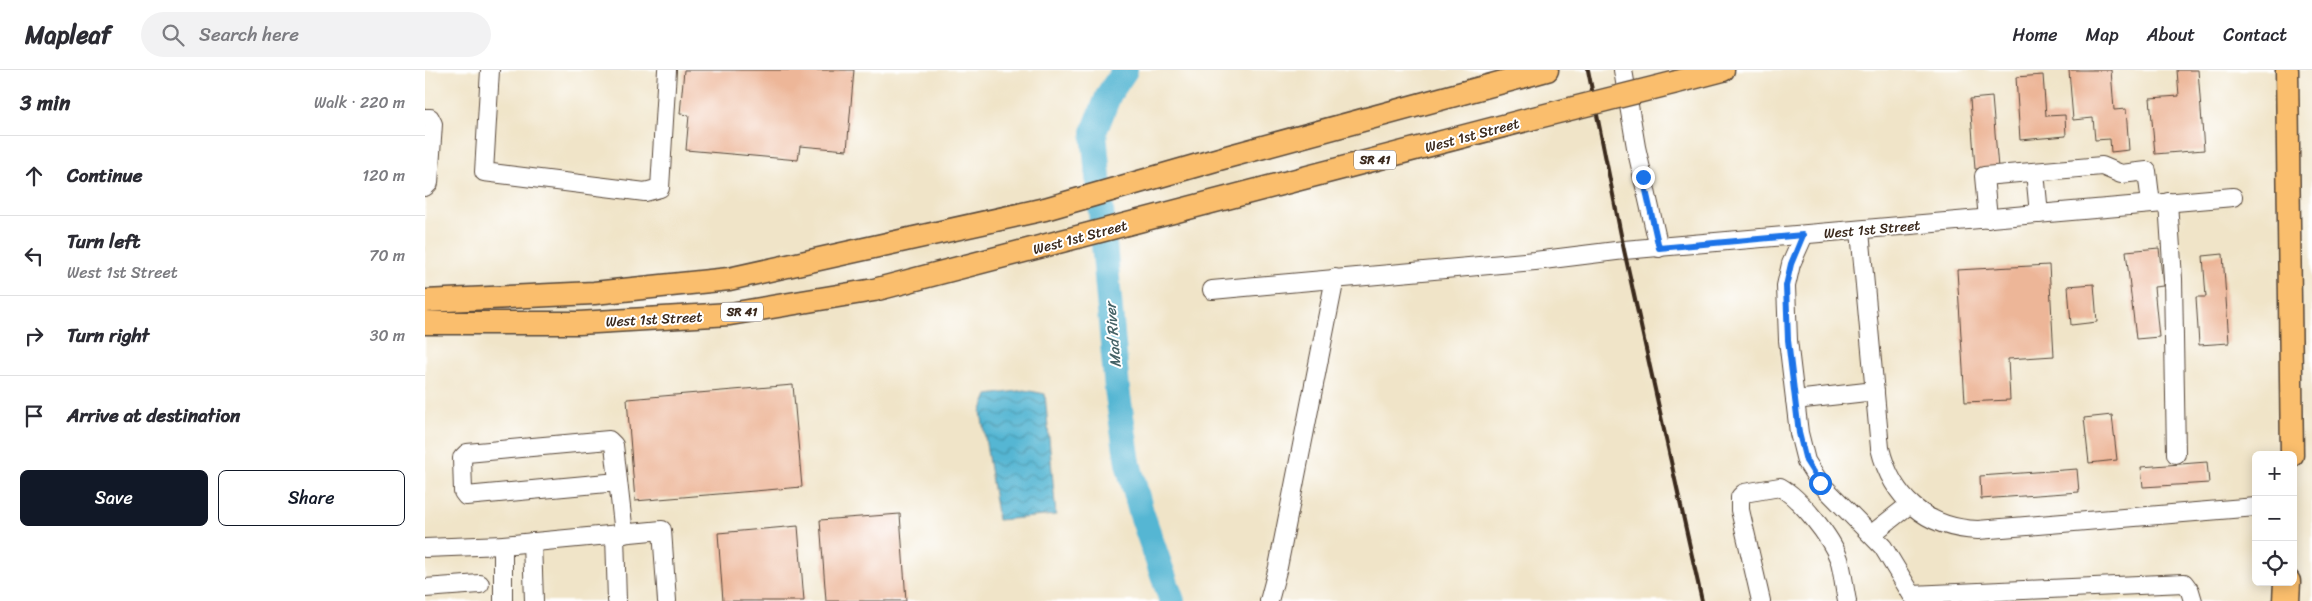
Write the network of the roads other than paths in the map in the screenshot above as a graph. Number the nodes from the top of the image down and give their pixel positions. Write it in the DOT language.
graph roads {
  1 [pos="490,70"];
  2 [pos="667,70"];
  3 [pos="1547,70"];
  4 [pos="1623,70"];
  5 [pos="1723,70"];
  6 [pos="2287,70"];
  7 [pos="425,118"];
  8 [pos="2035,172"];
  9 [pos="425,187"];
  10 [pos="2233,197"];
  11 [pos="2159,203"];
  12 [pos="2039,214"];
  13 [pos="1987,219"];
  14 [pos="1860,231"];
  15 [pos="1803,235"];
  16 [pos="1659,248"];
  17 [pos="1335,278"];
  18 [pos="1212,290"];
  19 [pos="425,301"];
  20 [pos="425,324"];
  21 [pos="1875,391"];
  22 [pos="1795,400"];
  23 [pos="2292,451"];
  24 [pos="2176,454"];
  25 [pos="618,482"];
  26 [pos="1911,504"];
  27 [pos="2252,507"];
  28 [pos="619,534"];
  29 [pos="1872,534"];
  30 [pos="532,542"];
  31 [pos="503,544"];
  32 [pos="425,548"];
  33 [pos="480,584"];
  34 [pos="2287,586"];
  35 [pos="425,588"];
  36 [pos="1957,597"];
  37 [pos="1908,599"];
  38 [pos="503,601"];
  39 [pos="534,601"];
  40 [pos="617,601"];
  41 [pos="667,601"];
  42 [pos="1269,601"];
  43 [pos="1761,601"];
  44 [pos="1847,601"];
  45 [pos="2193,601"];
  46 [pos="2286,601"];
  1 -- 2 [label="street"];
  3 -- 19 [label="main road"];
  4 -- 16 [label="street"];
  5 -- 20 [label="main road, West 1st Street / SR 41, bridge"];
  6 -- 23 [label="main road"];
  7 -- 9 [label="street"];
  8 -- 11 [label="street"];
  8 -- 12 [label="street"];
  8 -- 13 [label="street"];
  10 -- 11 [label="street, West 1st Street"];
  11 -- 12 [label="street, West 1st Street"];
  11 -- 24 [label="street"];
  12 -- 13 [label="street, West 1st Street"];
  13 -- 14 [label="street, West 1st Street"];
  14 -- 15 [label="street, West 1st Street"];
  14 -- 21 [label="street"];
  15 -- 16 [label="street, West 1st Street"];
  15 -- 22 [label="street"];
  16 -- 17 [label="street, West 1st Street"];
  17 -- 18 [label="street, West 1st Street"];
  17 -- 42 [label="street"];
  21 -- 22 [label="street"];
  21 -- 26 [label="street"];
  22 -- 29 [label="street"];
  25 -- 25 [label="street"];
  25 -- 28 [label="street"];
  26 -- 27 [label="street"];
  26 -- 29 [label="street"];
  28 -- 30 [label="street"];
  28 -- 40 [label="street"];
  28 -- 41 [label="street"];
  29 -- 37 [label="street"];
  30 -- 31 [label="street"];
  30 -- 39 [label="street"];
  31 -- 32 [label="street"];
  31 -- 38 [label="street"];
  33 -- 35 [label="street"];
  34 -- 46 [label="highway"];
  36 -- 37 [label="street"];
  36 -- 45 [label="street"];
  43 -- 44 [label="street"];
}
